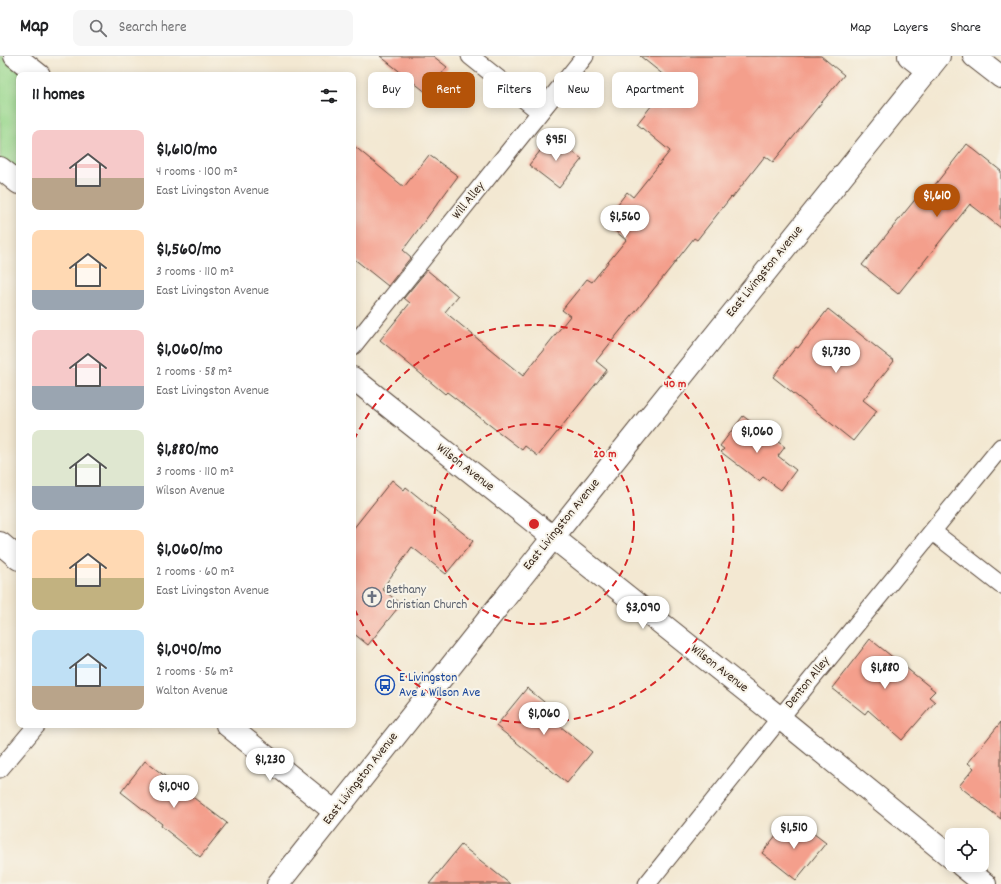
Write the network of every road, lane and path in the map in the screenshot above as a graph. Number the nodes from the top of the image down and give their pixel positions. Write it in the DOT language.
graph roads {
  1 [pos="15,56"];
  2 [pos="470,56"];
  3 [pos="585,56"];
  4 [pos="909,56"];
  5 [pos="974,56"];
  6 [pos="934,63"];
  7 [pos="35,72"];
  8 [pos="1001,78"];
  9 [pos="540,112"];
  10 [pos="0,168"];
  11 [pos="16,181"];
  12 [pos="356,342"];
  13 [pos="356,380"];
  14 [pos="1001,447"];
  15 [pos="933,532"];
  16 [pos="553,537"];
  17 [pos="0,543"];
  18 [pos="16,556"];
  19 [pos="1001,585"];
  20 [pos="780,718"];
  21 [pos="35,728"];
  22 [pos="231,728"];
  23 [pos="0,770"];
  24 [pos="335,812"];
  25 [pos="945,852"];
  26 [pos="970,872"];
  27 [pos="278,884"];
  28 [pos="647,884"];
  29 [pos="985,884"];
  1 -- 7 [label="street"];
  2 -- 9 [label="lane"];
  3 -- 9 [label="lane, Will Alley"];
  4 -- 6 [label="street"];
  5 -- 8 [label="street"];
  6 -- 16 [label="street, East Livingston Avenue"];
  9 -- 12 [label="lane, Will Alley"];
  10 -- 11 [label="street"];
  13 -- 16 [label="street, Wilson Avenue"];
  14 -- 15 [label="lane, Denton Alley"];
  15 -- 19 [label="lane"];
  15 -- 20 [label="lane, Denton Alley"];
  16 -- 20 [label="street, Wilson Avenue"];
  16 -- 24 [label="street, East Livingston Avenue"];
  17 -- 18 [label="street"];
  20 -- 25 [label="street, Wilson Avenue"];
  20 -- 28 [label="lane, Denton Alley"];
  21 -- 23 [label="lane"];
  22 -- 24 [label="street"];
  24 -- 27 [label="street, East Livingston Avenue"];
  26 -- 29 [label="street"];
}
